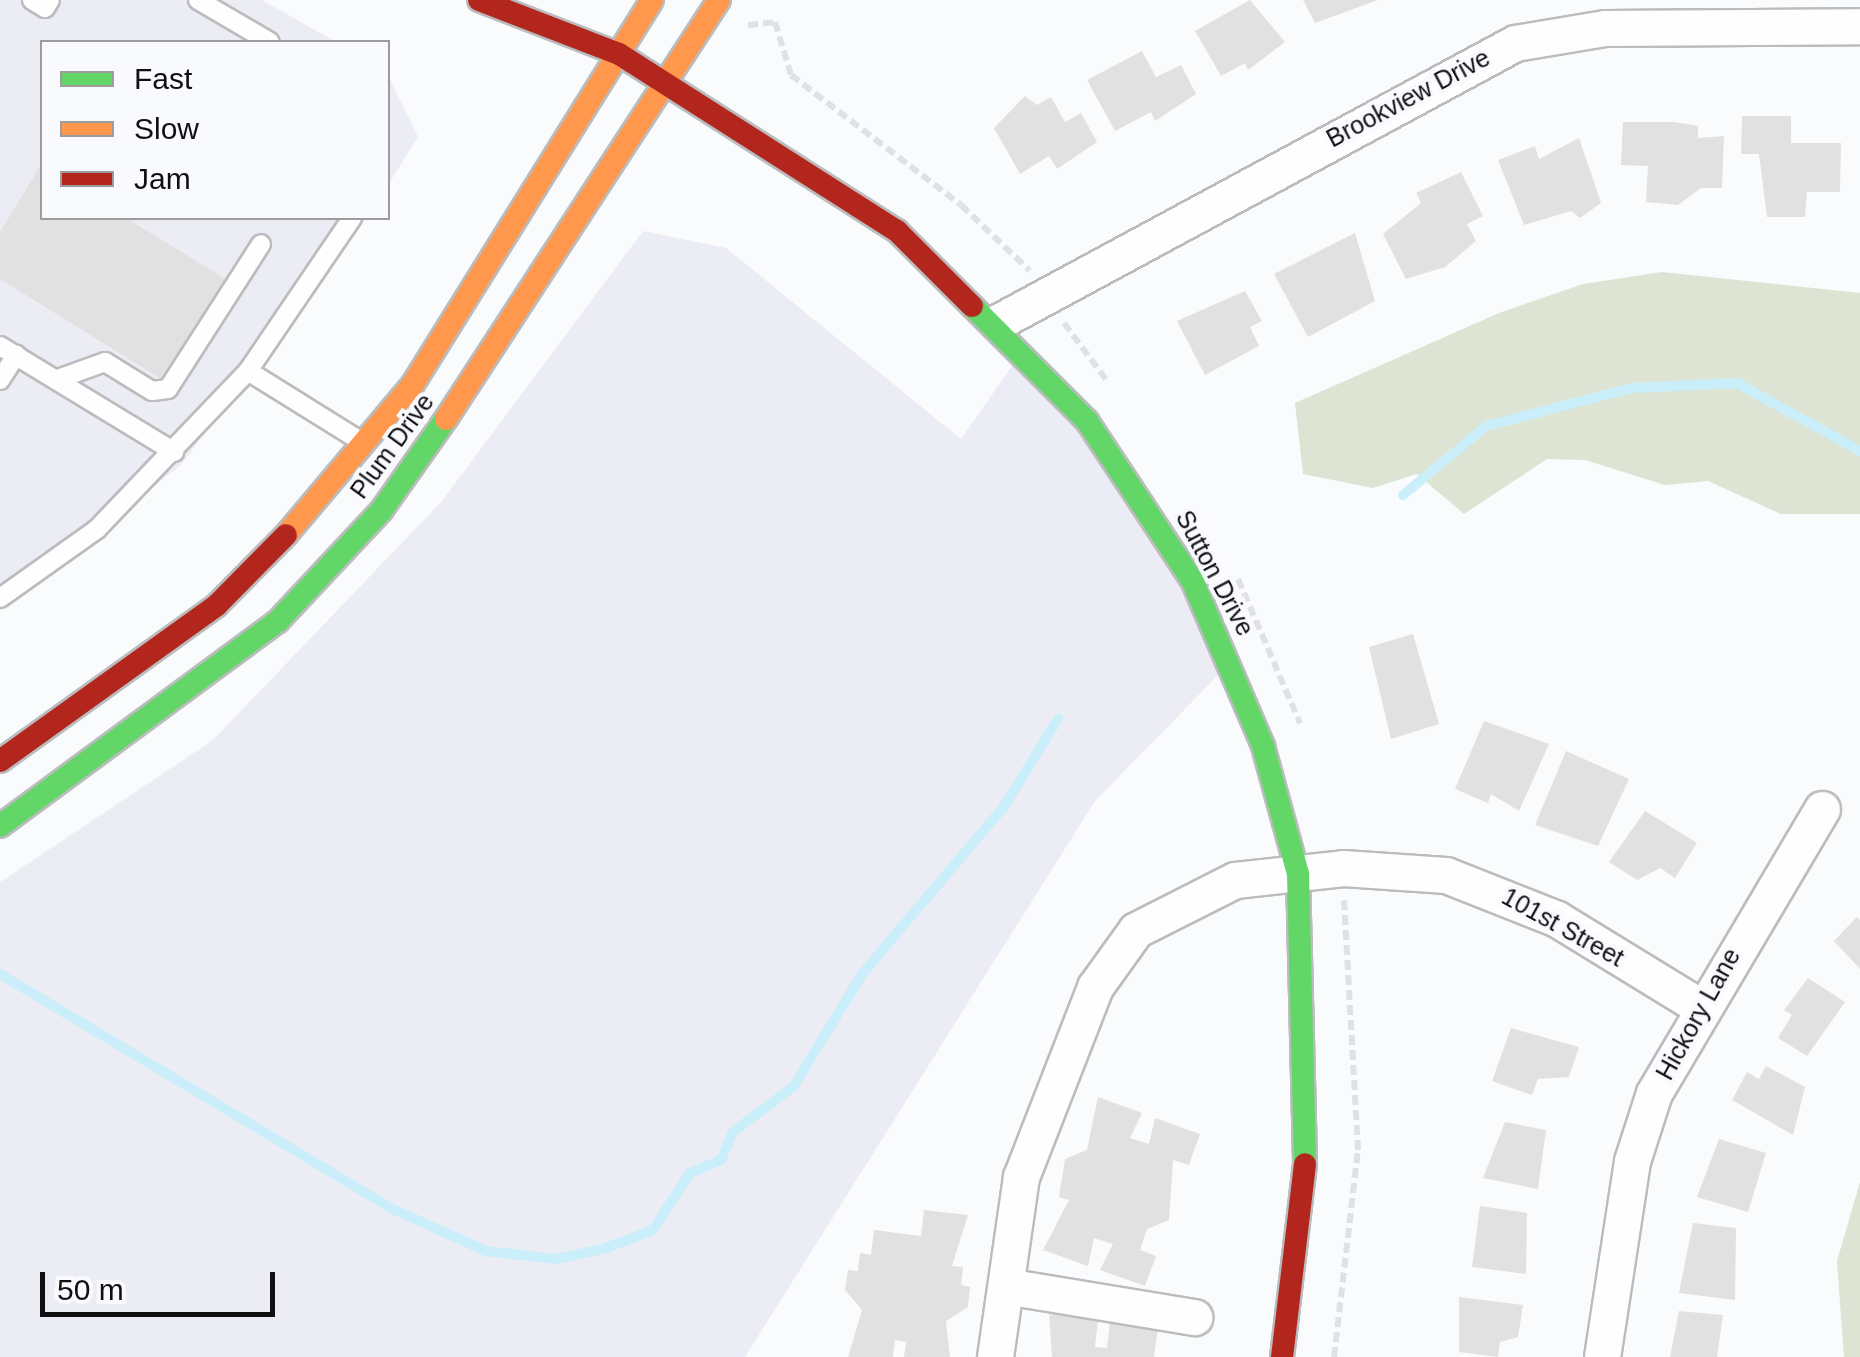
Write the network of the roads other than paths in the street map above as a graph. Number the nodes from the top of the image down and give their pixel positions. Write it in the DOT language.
graph roads {
  1 [pos="32,0"];
  2 [pos="50,0"];
  3 [pos="198,0"];
  4 [pos="480,0"];
  5 [pos="652,0"];
  6 [pos="719,0"];
  7 [pos="584,13"];
  8 [pos="1721,14"];
  9 [pos="1860,26"];
  10 [pos="267,40"];
  11 [pos="619,54"];
  12 [pos="664,83"];
  13 [pos="351,220"];
  14 [pos="260,244"];
  15 [pos="998,322"];
  16 [pos="8,351"];
  17 [pos="248,371"];
  18 [pos="58,379"];
  19 [pos="0,380"];
  20 [pos="367,445"];
  21 [pos="174,452"];
  22 [pos="0,598"];
  23 [pos="22,764"];
  24 [pos="1822,808"];
  25 [pos="0,826"];
  26 [pos="1298,874"];
  27 [pos="1699,1006"];
  28 [pos="1006,1286"];
  29 [pos="1194,1318"];
  30 [pos="995,1357"];
  31 [pos="1282,1357"];
  32 [pos="1602,1357"];
  1 -- 2 [label="lane"];
  3 -- 10 [label="lane"];
  4 -- 11 [label="street"];
  5 -- 11 [label="street, Plum Drive"];
  6 -- 12 [label="street, Plum Drive"];
  7 -- 11 [label="street"];
  8 -- 9 [label="street, Brookview Drive"];
  8 -- 15 [label="street, Brookview Drive"];
  11 -- 12 [label="street, Sutton Drive"];
  11 -- 20 [label="street, Plum Drive"];
  12 -- 15 [label="street, Sutton Drive"];
  12 -- 23 [label="street, Plum Drive"];
  13 -- 17 [label="lane"];
  14 -- 18 [label="lane"];
  15 -- 26 [label="street, Sutton Drive"];
  16 -- 18 [label="lane"];
  16 -- 19 [label="lane"];
  17 -- 20 [label="lane"];
  17 -- 21 [label="lane"];
  18 -- 21 [label="lane"];
  20 -- 23 [label="street, Plum Drive"];
  21 -- 22 [label="lane"];
  23 -- 25 [label="street, Plum Drive"];
  24 -- 27 [label="street, Hickory Lane"];
  26 -- 27 [label="street, 101st Street"];
  26 -- 28 [label="street, 101st Street"];
  26 -- 31 [label="street, Sutton Drive"];
  27 -- 32 [label="street, Hickory Lane"];
  28 -- 29 [label="street"];
  28 -- 30 [label="street, 101st Street"];
}
